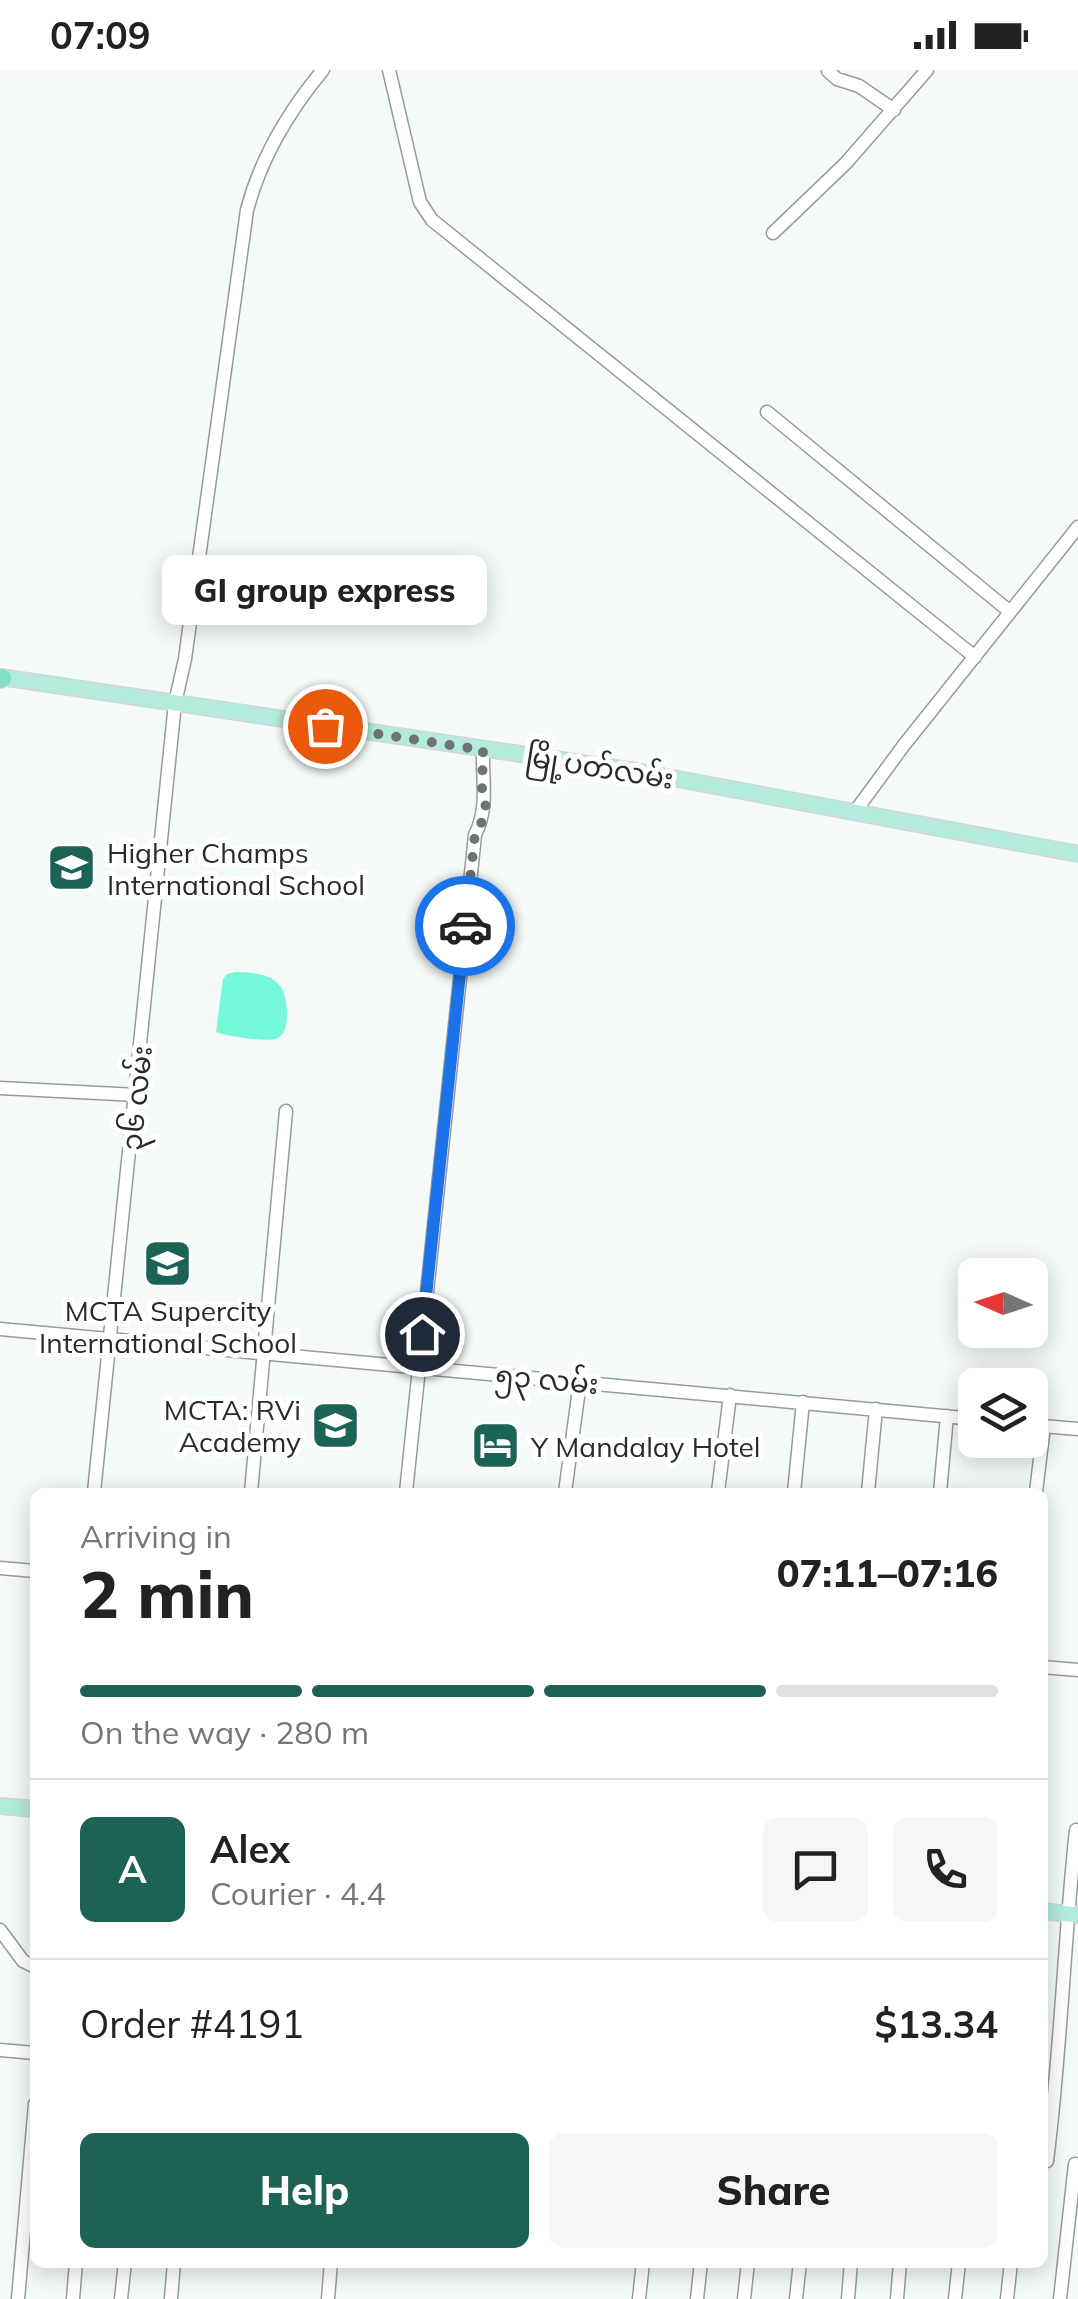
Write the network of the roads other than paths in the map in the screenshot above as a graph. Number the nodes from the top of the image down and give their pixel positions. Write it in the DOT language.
graph roads {
  1 [pos="323,70"];
  2 [pos="389,70"];
  3 [pos="927,70"];
  4 [pos="828,71"];
  5 [pos="894,110"];
  6 [pos="773,233"];
  7 [pos="768,412"];
  8 [pos="1078,527"];
  9 [pos="1009,611"];
  10 [pos="975,657"];
  11 [pos="1,678"];
  12 [pos="175,703"];
  13 [pos="483,750"];
  14 [pos="854,814"];
  15 [pos="1078,854"];
  16 [pos="0,1088"];
  17 [pos="136,1095"];
  18 [pos="286,1111"];
  19 [pos="0,1329"];
  20 [pos="110,1339"];
  21 [pos="263,1353"];
  22 [pos="418,1368"];
  23 [pos="580,1382"];
  24 [pos="730,1395"];
  25 [pos="803,1402"];
  26 [pos="876,1409"];
  27 [pos="947,1416"];
  28 [pos="958,1417"];
  29 [pos="1048,1427"];
  30 [pos="1078,1429"];
  31 [pos="1037,1458"];
  32 [pos="94,1488"];
  33 [pos="252,1488"];
  34 [pos="406,1488"];
  35 [pos="566,1488"];
  36 [pos="718,1488"];
  37 [pos="794,1488"];
  38 [pos="868,1488"];
  39 [pos="940,1488"];
  40 [pos="1036,1488"];
  41 [pos="0,1568"];
  42 [pos="30,1571"];
  43 [pos="1048,1668"];
  44 [pos="1078,1670"];
  45 [pos="0,1806"];
  46 [pos="30,1809"];
  47 [pos="1076,1830"];
  48 [pos="1072,1914"];
  49 [pos="0,1930"];
  50 [pos="30,1964"];
  51 [pos="0,2050"];
  52 [pos="30,2053"];
  53 [pos="1048,2142"];
  54 [pos="30,2161"];
  55 [pos="1048,2161"];
  56 [pos="1076,2164"];
  57 [pos="76,2268"];
  58 [pos="125,2268"];
  59 [pos="174,2268"];
  60 [pos="331,2268"];
  61 [pos="642,2268"];
  62 [pos="700,2268"];
  63 [pos="747,2268"];
  64 [pos="799,2268"];
  65 [pos="851,2268"];
  66 [pos="900,2268"];
  67 [pos="958,2268"];
  68 [pos="1011,2268"];
  69 [pos="18,2299"];
  70 [pos="73,2299"];
  71 [pos="122,2299"];
  72 [pos="172,2299"];
  73 [pos="328,2299"];
  74 [pos="639,2299"];
  75 [pos="697,2299"];
  76 [pos="744,2299"];
  77 [pos="796,2299"];
  78 [pos="848,2299"];
  79 [pos="897,2299"];
  80 [pos="955,2299"];
  81 [pos="1008,2299"];
  82 [pos="1060,2299"];
  1 -- 12 [label="street, ၃၆ လမ်း"];
  2 -- 10 [label="street"];
  3 -- 5 [label="street"];
  4 -- 5 [label="street"];
  5 -- 6 [label="street"];
  7 -- 9 [label="street"];
  8 -- 9 [label="street"];
  9 -- 10 [label="street"];
  10 -- 14 [label="street"];
  11 -- 12 [label="main road, မြို့ပတ်လမ်း"];
  12 -- 13 [label="main road, မြို့ပတ်လမ်း"];
  12 -- 17 [label="street, ၃၆ လမ်း"];
  13 -- 14 [label="main road, မြို့ပတ်လမ်း"];
  13 -- 22 [label="street"];
  14 -- 15 [label="main road, မြို့ပတ်လမ်း"];
  16 -- 17 [label="street"];
  17 -- 20 [label="street, ၃၆ လမ်း"];
  18 -- 21 [label="street"];
  19 -- 20 [label="street, ၅၃ လမ်း"];
  20 -- 21 [label="street, ၅၃ လမ်း"];
  20 -- 32 [label="street, ၃၆ လမ်း"];
  21 -- 22 [label="street, ၅၃ လမ်း"];
  21 -- 33 [label="street"];
  22 -- 23 [label="street, ၅၃ လမ်း"];
  22 -- 34 [label="street"];
  23 -- 24 [label="street, ၅၃ လမ်း"];
  23 -- 35 [label="street"];
  24 -- 25 [label="street, ၅၃ လမ်း"];
  24 -- 36 [label="street"];
  25 -- 26 [label="street, ၅၃ လမ်း"];
  25 -- 37 [label="street"];
  26 -- 27 [label="street, ၅၃ လမ်း"];
  26 -- 38 [label="street"];
  27 -- 28 [label="street, ၅၃ လမ်း"];
  27 -- 39 [label="street"];
  29 -- 30 [label="street"];
  31 -- 40 [label="street"];
  41 -- 42 [label="street"];
  43 -- 44 [label="street"];
  45 -- 46 [label="main road"];
  47 -- 48 [label="street"];
  48 -- 53 [label="street"];
  49 -- 50 [label="street"];
  51 -- 52 [label="street"];
  54 -- 69 [label="street"];
  55 -- 56 [label="street"];
  56 -- 82 [label="street"];
  57 -- 70 [label="street"];
  58 -- 71 [label="street"];
  59 -- 72 [label="street"];
  60 -- 73 [label="street"];
  61 -- 74 [label="street"];
  62 -- 75 [label="street"];
  63 -- 76 [label="street"];
  64 -- 77 [label="street"];
  65 -- 78 [label="street"];
  66 -- 79 [label="street"];
  67 -- 80 [label="street"];
  68 -- 81 [label="street"];
}
